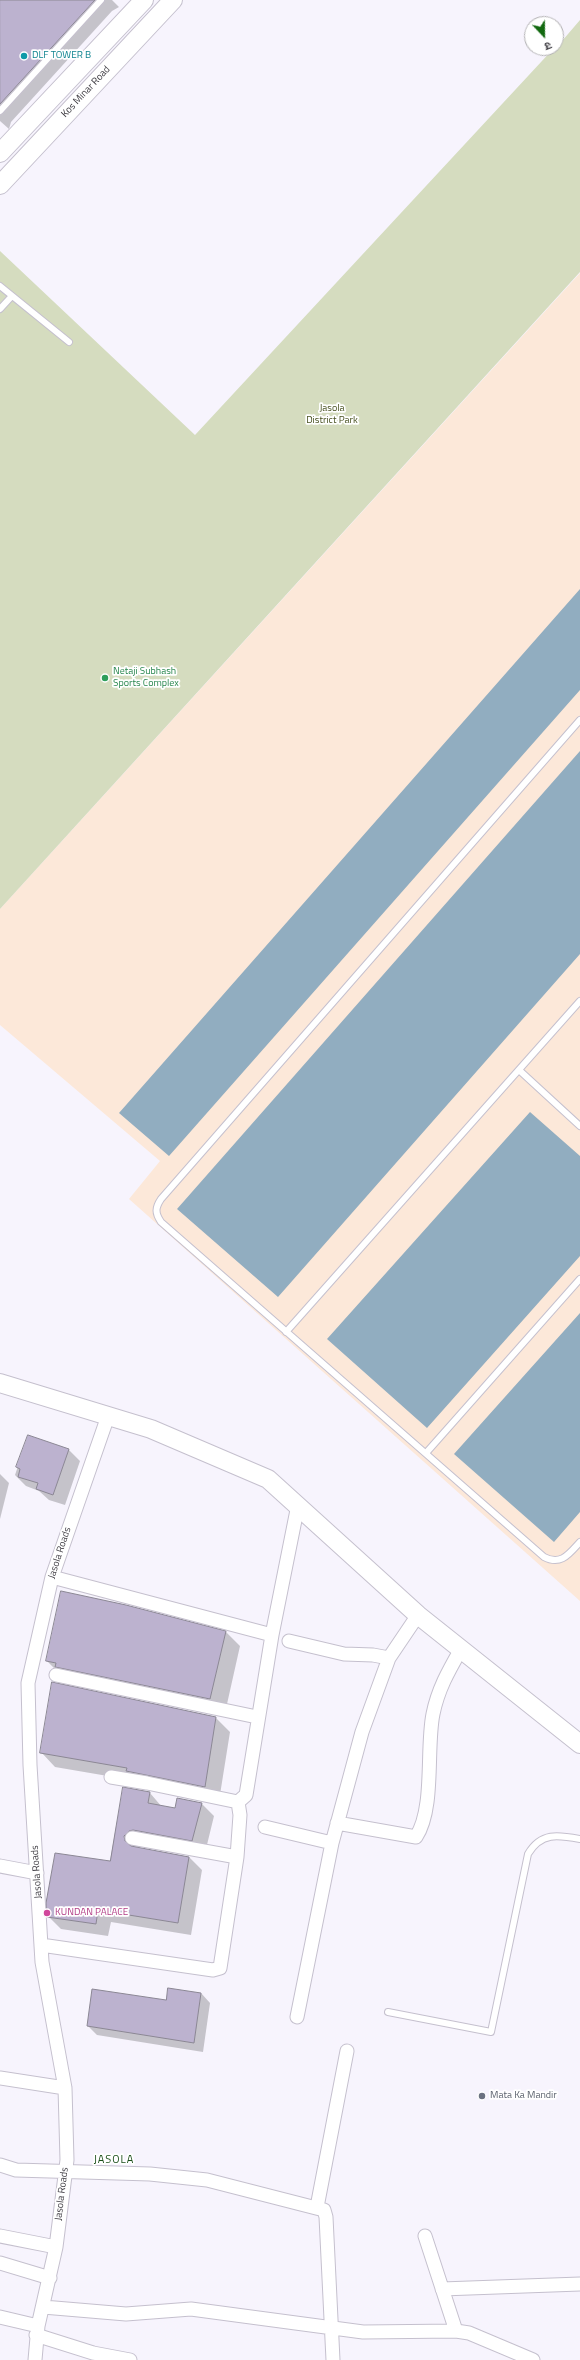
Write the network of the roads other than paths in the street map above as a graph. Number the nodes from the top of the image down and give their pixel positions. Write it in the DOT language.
graph roads {
  1 [pos="101,0"];
  2 [pos="172,0"];
  3 [pos="138,4"];
  4 [pos="0,111"];
  5 [pos="0,153"];
  6 [pos="0,185"];
  7 [pos="0,286"];
  8 [pos="11,297"];
  9 [pos="0,309"];
  10 [pos="69,342"];
  11 [pos="580,720"];
  12 [pos="580,1001"];
  13 [pos="519,1070"];
  14 [pos="580,1126"];
  15 [pos="580,1279"];
  16 [pos="286,1332"];
  17 [pos="0,1383"];
  18 [pos="108,1416"];
  19 [pos="426,1453"];
  20 [pos="298,1505"];
  21 [pos="580,1542"];
  22 [pos="52,1577"];
  23 [pos="418,1615"];
  24 [pos="272,1635"];
  25 [pos="288,1641"];
  26 [pos="461,1649"];
  27 [pos="390,1658"];
  28 [pos="56,1675"];
  29 [pos="258,1717"];
  30 [pos="580,1744"];
  31 [pos="111,1777"];
  32 [pos="238,1802"];
  33 [pos="337,1823"];
  34 [pos="265,1827"];
  35 [pos="132,1838"];
  36 [pos="580,1839"];
  37 [pos="332,1843"];
  38 [pos="237,1857"];
  39 [pos="0,1866"];
  40 [pos="37,1873"];
  41 [pos="41,1945"];
  42 [pos="388,2012"];
  43 [pos="297,2017"];
  44 [pos="347,2051"];
  45 [pos="0,2078"];
  46 [pos="65,2088"];
  47 [pos="0,2166"];
  48 [pos="65,2172"];
  49 [pos="317,2207"];
  50 [pos="0,2236"];
  51 [pos="425,2236"];
  52 [pos="56,2247"];
  53 [pos="0,2263"];
  54 [pos="50,2278"];
  55 [pos="580,2284"];
  56 [pos="442,2289"];
  57 [pos="43,2307"];
  58 [pos="0,2317"];
  59 [pos="333,2328"];
  60 [pos="37,2330"];
  61 [pos="456,2331"];
  62 [pos="34,2360"];
  63 [pos="130,2360"];
  64 [pos="333,2360"];
  65 [pos="533,2360"];
  1 -- 4 [label="lane"];
  2 -- 6 [label="street, Kos Minar Road"];
  3 -- 5 [label="street, Kos Minar Road"];
  7 -- 8 [label="lane"];
  8 -- 9 [label="lane"];
  8 -- 10 [label="lane"];
  11 -- 16 [label="lane"];
  12 -- 13 [label="lane"];
  13 -- 14 [label="lane"];
  13 -- 16 [label="lane"];
  15 -- 19 [label="lane"];
  16 -- 19 [label="lane"];
  17 -- 18 [label="street"];
  18 -- 20 [label="street"];
  18 -- 22 [label="street, Jasola Roads"];
  19 -- 21 [label="lane"];
  20 -- 23 [label="street"];
  20 -- 24 [label="street"];
  22 -- 24 [label="street"];
  22 -- 40 [label="street, Jasola Roads"];
  23 -- 26 [label="street"];
  23 -- 27 [label="street"];
  24 -- 29 [label="street"];
  25 -- 27 [label="street"];
  26 -- 30 [label="street"];
  26 -- 33 [label="street"];
  27 -- 33 [label="street"];
  28 -- 29 [label="street"];
  29 -- 32 [label="street"];
  31 -- 32 [label="street"];
  32 -- 38 [label="street"];
  33 -- 37 [label="street"];
  34 -- 37 [label="street"];
  35 -- 38 [label="street"];
  36 -- 42 [label="lane"];
  37 -- 43 [label="street"];
  38 -- 41 [label="street"];
  39 -- 40 [label="street"];
  40 -- 41 [label="street, Jasola Roads"];
  41 -- 46 [label="street, Jasola Roads"];
  44 -- 49 [label="street"];
  45 -- 46 [label="street"];
  46 -- 48 [label="street, Jasola Roads"];
  47 -- 48 [label="street"];
  48 -- 49 [label="street"];
  48 -- 52 [label="street, Jasola Roads"];
  49 -- 59 [label="street"];
  50 -- 52 [label="street"];
  51 -- 56 [label="street"];
  52 -- 54 [label="street, Jasola Roads"];
  53 -- 54 [label="street"];
  54 -- 57 [label="street, Jasola Roads"];
  55 -- 56 [label="street"];
  56 -- 61 [label="street"];
  57 -- 59 [label="street"];
  57 -- 60 [label="street, Jasola Roads"];
  58 -- 60 [label="street"];
  59 -- 61 [label="street"];
  59 -- 64 [label="street"];
  60 -- 62 [label="street, Jasola Roads"];
  60 -- 63 [label="street"];
  61 -- 65 [label="street"];
}
